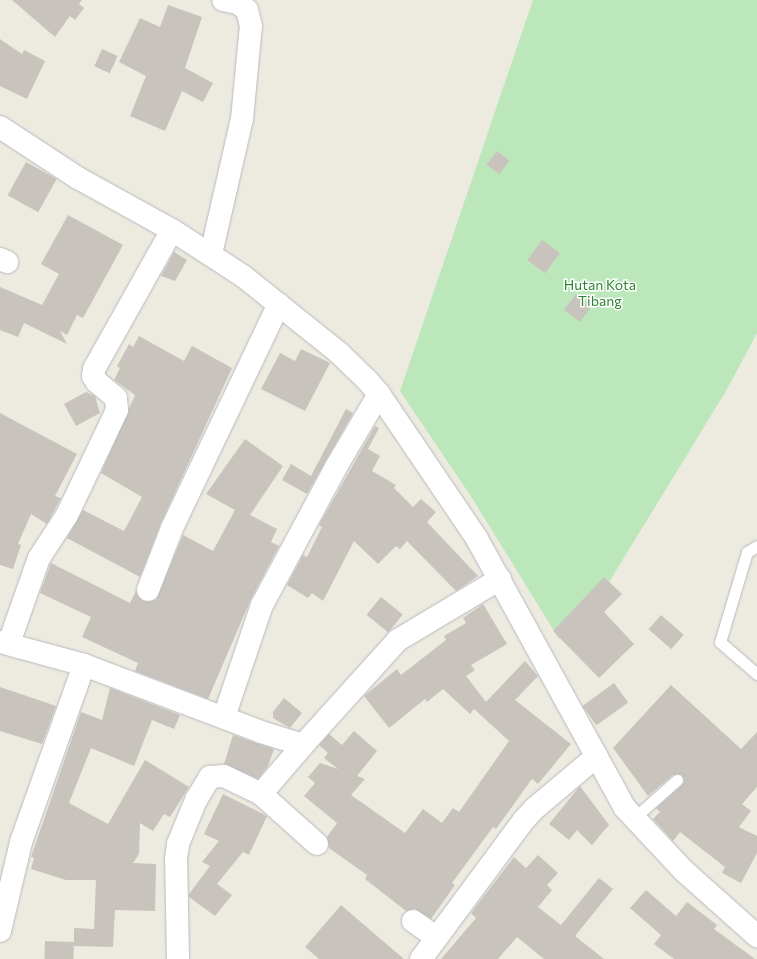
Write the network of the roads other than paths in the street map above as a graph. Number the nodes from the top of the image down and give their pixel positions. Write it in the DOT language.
graph roads {
  1 [pos="223,0"];
  2 [pos="0,127"];
  3 [pos="172,230"];
  4 [pos="211,254"];
  5 [pos="279,304"];
  6 [pos="379,394"];
  7 [pos="757,546"];
  8 [pos="500,579"];
  9 [pos="148,590"];
  10 [pos="4,642"];
  11 [pos="84,665"];
  12 [pos="757,674"];
  13 [pos="224,717"];
  14 [pos="303,745"];
  15 [pos="597,756"];
  16 [pos="677,780"];
  17 [pos="261,794"];
  18 [pos="634,819"];
  19 [pos="317,844"];
  20 [pos="413,921"];
  21 [pos="0,931"];
  22 [pos="757,936"];
  23 [pos="437,938"];
  24 [pos="178,959"];
  25 [pos="421,959"];
  1 -- 4 [label="street"];
  2 -- 3 [label="street"];
  3 -- 4 [label="street"];
  3 -- 10 [label="street"];
  4 -- 5 [label="street"];
  5 -- 6 [label="street"];
  5 -- 9 [label="street"];
  6 -- 8 [label="street"];
  6 -- 13 [label="street"];
  7 -- 12 [label="lane"];
  8 -- 14 [label="street"];
  8 -- 15 [label="street"];
  10 -- 11 [label="street"];
  11 -- 13 [label="street"];
  11 -- 21 [label="street"];
  13 -- 14 [label="street"];
  14 -- 17 [label="street"];
  15 -- 18 [label="street"];
  15 -- 23 [label="street"];
  16 -- 18 [label="lane"];
  17 -- 19 [label="street"];
  17 -- 24 [label="street"];
  18 -- 22 [label="street"];
  20 -- 23 [label="street"];
  23 -- 25 [label="street"];
}
